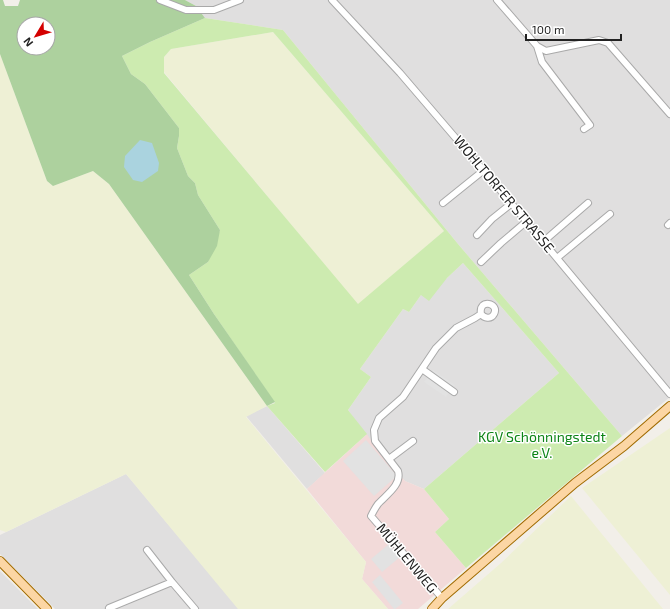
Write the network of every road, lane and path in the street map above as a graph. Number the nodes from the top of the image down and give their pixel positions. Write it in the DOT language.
graph roads {
  1 [pos="160,0"];
  2 [pos="332,0"];
  3 [pos="497,0"];
  4 [pos="236,1"];
  5 [pos="537,46"];
  6 [pos="670,114"];
  7 [pos="584,129"];
  8 [pos="484,170"];
  9 [pos="443,203"];
  10 [pos="512,203"];
  11 [pos="588,203"];
  12 [pos="610,214"];
  13 [pos="527,221"];
  14 [pos="477,235"];
  15 [pos="544,241"];
  16 [pos="557,258"];
  17 [pos="481,262"];
  18 [pos="481,314"];
  19 [pos="422,369"];
  20 [pos="454,392"];
  21 [pos="670,394"];
  22 [pos="670,406"];
  23 [pos="414,441"];
  24 [pos="389,459"];
  25 [pos="147,550"];
  26 [pos="0,561"];
  27 [pos="172,582"];
  28 [pos="442,598"];
  29 [pos="47,609"];
  30 [pos="108,609"];
  31 [pos="195,609"];
  32 [pos="432,609"];
  1 -- 4 [label="street"];
  2 -- 8 [label="street, WOHLTORFER STRASSE"];
  3 -- 5 [label="street"];
  5 -- 6 [label="street"];
  5 -- 7 [label="street"];
  8 -- 9 [label="street"];
  8 -- 10 [label="street, WOHLTORFER STRASSE"];
  10 -- 13 [label="street, WOHLTORFER STRASSE"];
  10 -- 14 [label="street"];
  11 -- 15 [label="street"];
  12 -- 16 [label="street"];
  13 -- 15 [label="street, WOHLTORFER STRASSE"];
  13 -- 17 [label="street"];
  15 -- 16 [label="street, WOHLTORFER STRASSE"];
  16 -- 21 [label="street, WOHLTORFER STRASSE"];
  18 -- 19 [label="street, MÜHLENWEG"];
  19 -- 20 [label="street"];
  19 -- 24 [label="street, MÜHLENWEG"];
  22 -- 28 [label="main road"];
  23 -- 24 [label="street"];
  24 -- 28 [label="street, MÜHLENWEG"];
  25 -- 27 [label="street"];
  26 -- 29 [label="main road"];
  27 -- 30 [label="street"];
  27 -- 31 [label="street"];
  28 -- 32 [label="main road"];
}
